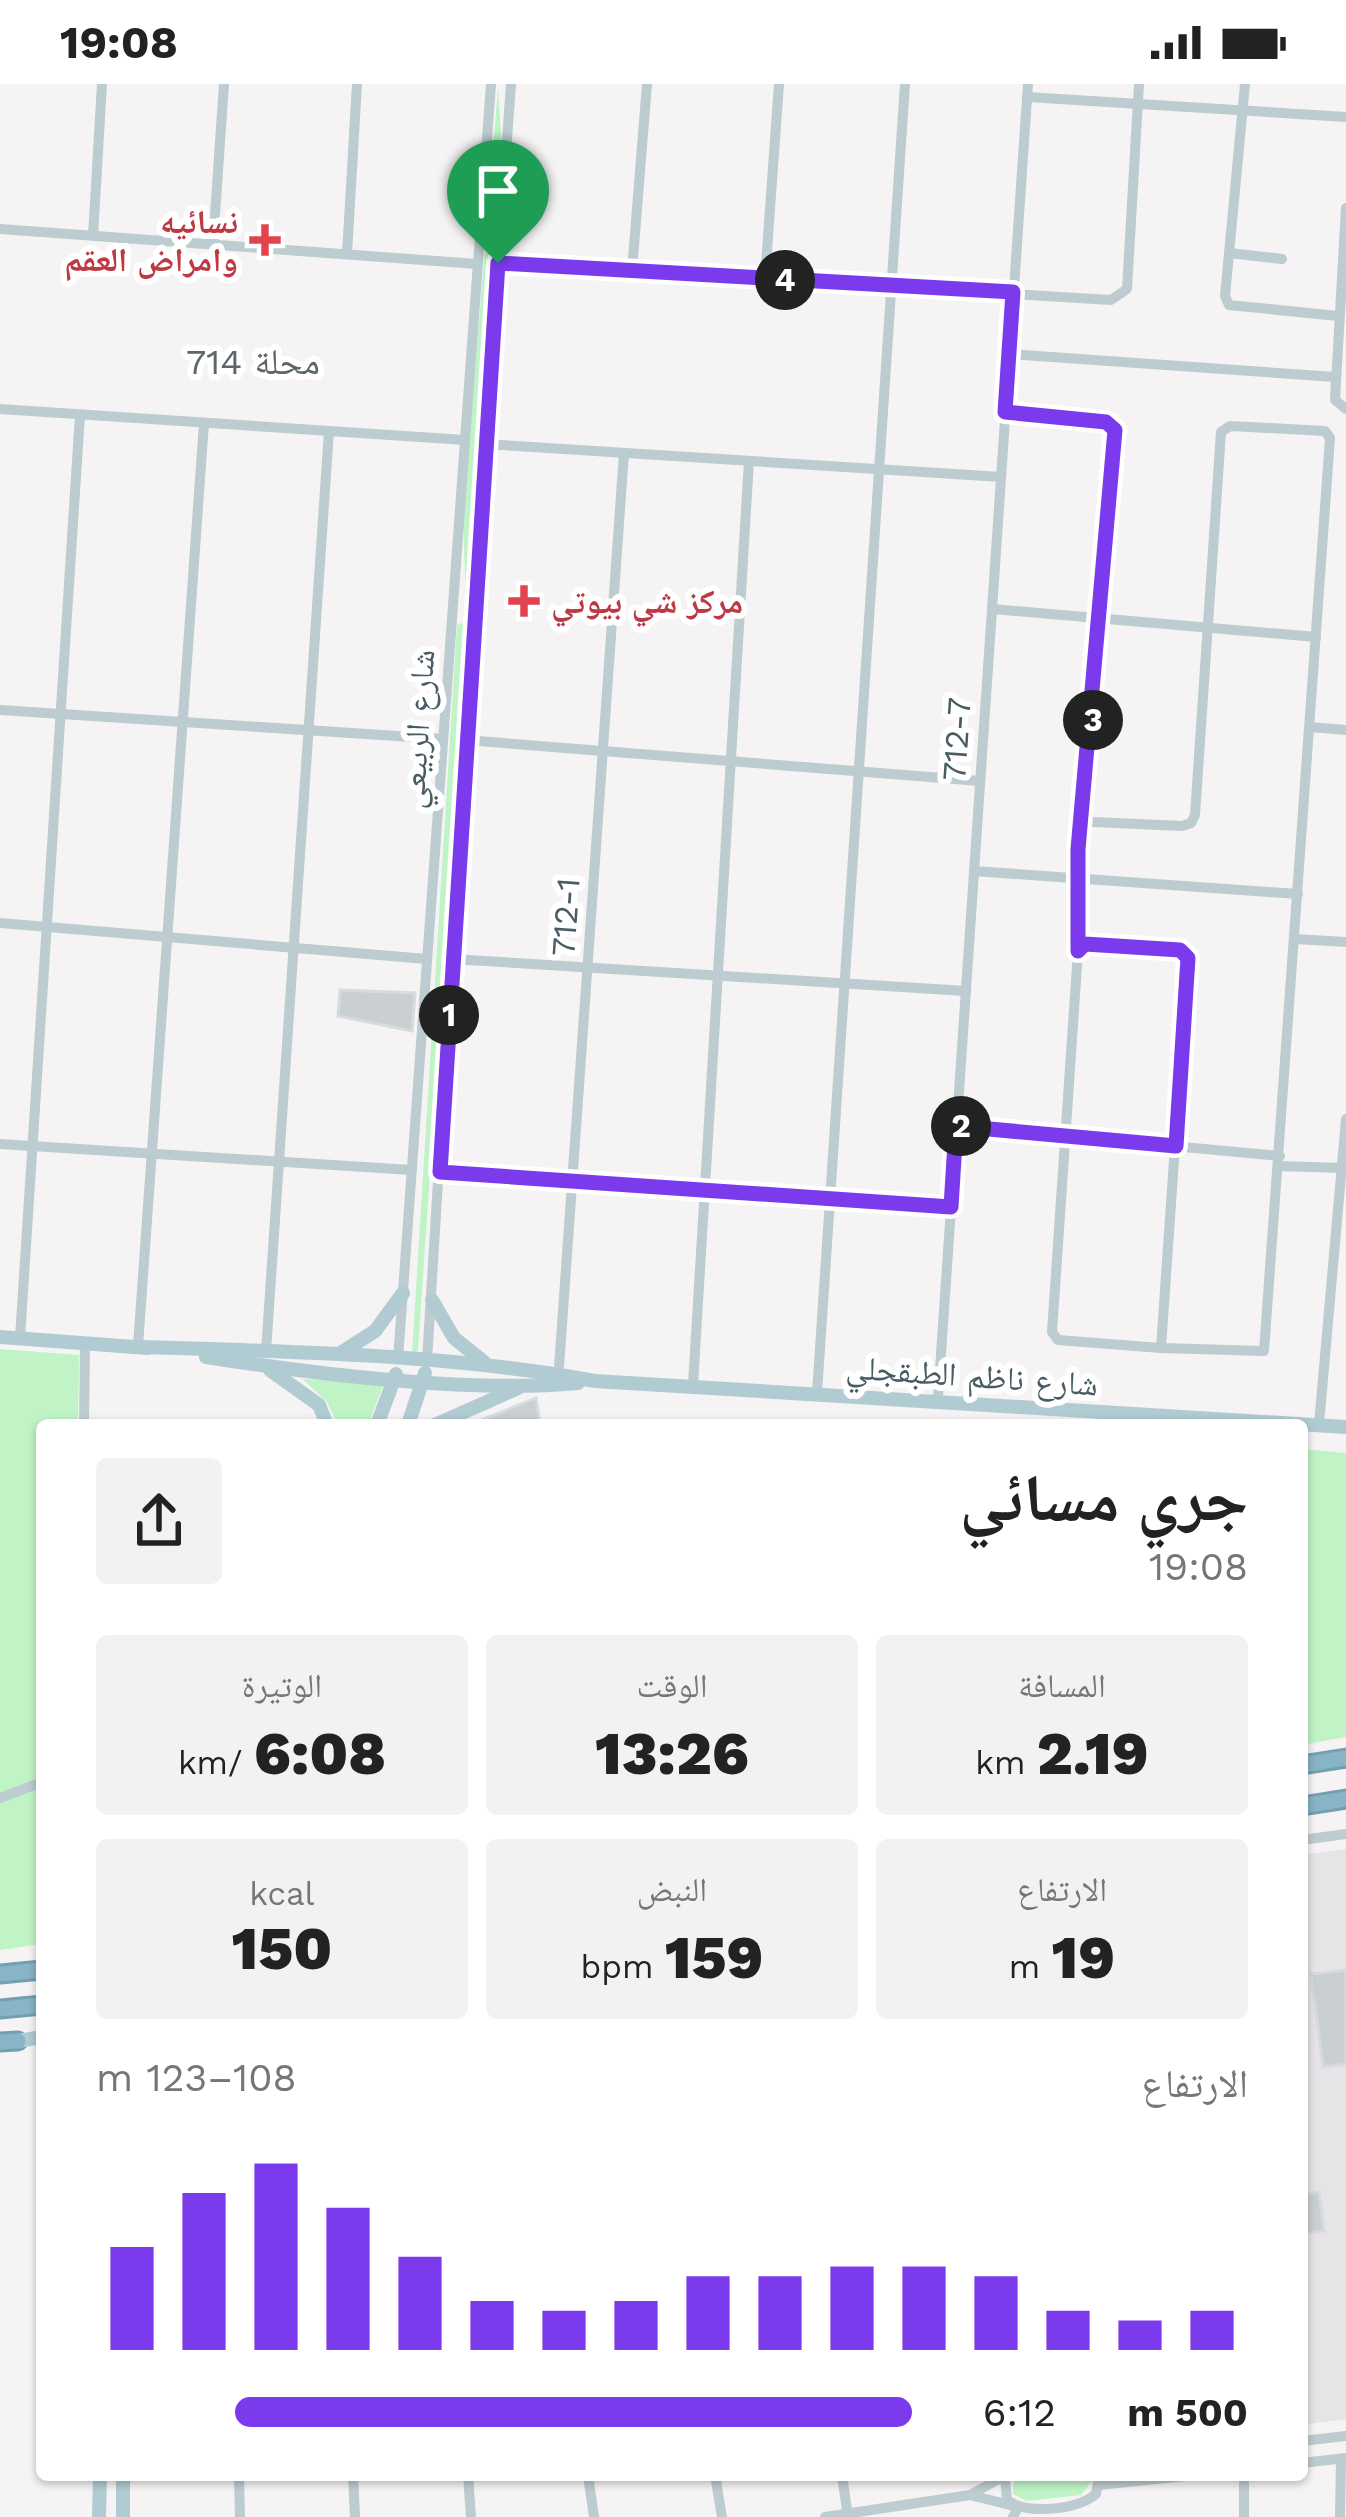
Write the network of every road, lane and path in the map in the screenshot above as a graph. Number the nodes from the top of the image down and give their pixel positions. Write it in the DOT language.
graph roads {
  1 [pos="102,84"];
  2 [pos="224,84"];
  3 [pos="357,84"];
  4 [pos="490,84"];
  5 [pos="511,84"];
  6 [pos="647,84"];
  7 [pos="779,84"];
  8 [pos="904,84"];
  9 [pos="1139,84"];
  10 [pos="1245,84"];
  11 [pos="1027,91"];
  12 [pos="1138,104"];
  13 [pos="1243,111"];
  14 [pos="1346,117"];
  15 [pos="1346,208"];
  16 [pos="0,229"];
  17 [pos="93,236"];
  18 [pos="213,244"];
  19 [pos="1229,253"];
  20 [pos="347,254"];
  21 [pos="1282,259"];
  22 [pos="498,263"];
  23 [pos="478,264"];
  24 [pos="632,271"];
  25 [pos="765,278"];
  26 [pos="891,286"];
  27 [pos="1013,292"];
  28 [pos="1338,316"];
  29 [pos="1342,346"];
  30 [pos="1009,354"];
  31 [pos="1335,377"];
  32 [pos="1342,407"];
  33 [pos="0,409"];
  34 [pos="1005,412"];
  35 [pos="80,415"];
  36 [pos="204,423"];
  37 [pos="329,431"];
  38 [pos="465,440"];
  39 [pos="485,444"];
  40 [pos="623,453"];
  41 [pos="749,461"];
  42 [pos="879,469"];
  43 [pos="1001,477"];
  44 [pos="453,607"];
  45 [pos="473,609"];
  46 [pos="992,609"];
  47 [pos="1102,620"];
  48 [pos="1210,628"];
  49 [pos="1316,637"];
  50 [pos="0,710"];
  51 [pos="61,714"];
  52 [pos="183,722"];
  53 [pos="1310,728"];
  54 [pos="309,730"];
  55 [pos="1346,730"];
  56 [pos="443,739"];
  57 [pos="465,740"];
  58 [pos="603,751"];
  59 [pos="731,761"];
  60 [pos="859,771"];
  61 [pos="980,781"];
  62 [pos="1084,819"];
  63 [pos="974,871"];
  64 [pos="1079,879"];
  65 [pos="1298,894"];
  66 [pos="0,923"];
  67 [pos="46,927"];
  68 [pos="167,937"];
  69 [pos="1295,939"];
  70 [pos="1346,942"];
  71 [pos="294,948"];
  72 [pos="1078,951"];
  73 [pos="452,958"];
  74 [pos="427,959"];
  75 [pos="589,967"];
  76 [pos="718,975"];
  77 [pos="844,983"];
  78 [pos="965,991"];
  79 [pos="1346,1119"];
  80 [pos="956,1126"];
  81 [pos="1066,1136"];
  82 [pos="0,1144"];
  83 [pos="32,1146"];
  84 [pos="1176,1146"];
  85 [pos="152,1154"];
  86 [pos="1280,1161"];
  87 [pos="279,1162"];
  88 [pos="1343,1168"];
  89 [pos="412,1170"];
  90 [pos="440,1172"];
  91 [pos="574,1181"];
  92 [pos="705,1190"];
  93 [pos="830,1198"];
  94 [pos="951,1207"];
  95 [pos="403,1293"];
  96 [pos="432,1300"];
  97 [pos="1329,1323"];
  98 [pos="1346,1325"];
  99 [pos="0,1336"];
  100 [pos="20,1338"];
  101 [pos="86,1342"];
  102 [pos="141,1347"];
  103 [pos="1161,1348"];
  104 [pos="339,1354"];
  105 [pos="263,1358"];
  106 [pos="398,1359"];
  107 [pos="427,1361"];
  108 [pos="500,1367"];
  109 [pos="395,1377"];
  110 [pos="424,1379"];
  111 [pos="558,1379"];
  112 [pos="525,1385"];
  113 [pos="693,1385"];
  114 [pos="817,1393"];
  115 [pos="938,1399"];
  116 [pos="84,1419"];
  117 [pos="325,1419"];
  118 [pos="379,1419"];
  119 [pos="410,1419"];
  120 [pos="448,1419"];
  121 [pos="1243,1419"];
  122 [pos="1308,1423"];
  123 [pos="1319,1424"];
  124 [pos="1346,1427"];
  125 [pos="1346,1758"];
  126 [pos="1308,1764"];
  127 [pos="36,1784"];
  128 [pos="0,1798"];
  129 [pos="1346,1799"];
  130 [pos="1308,1805"];
  131 [pos="1346,1834"];
  132 [pos="1308,1839"];
  133 [pos="36,1971"];
  134 [pos="0,1974"];
  135 [pos="36,2006"];
  136 [pos="0,2009"];
  137 [pos="36,2039"];
  138 [pos="18,2041"];
  139 [pos="0,2044"];
  140 [pos="1346,2436"];
  141 [pos="1308,2440"];
  142 [pos="1344,2459"];
  143 [pos="1308,2462"];
  144 [pos="100,2481"];
  145 [pos="123,2481"];
  146 [pos="239,2481"];
  147 [pos="352,2481"];
  148 [pos="468,2481"];
  149 [pos="589,2481"];
  150 [pos="716,2481"];
  151 [pos="843,2481"];
  152 [pos="995,2481"];
  153 [pos="1005,2481"];
  154 [pos="1099,2481"];
  155 [pos="1244,2481"];
  156 [pos="970,2494"];
  157 [pos="1092,2498"];
  158 [pos="1010,2512"];
  159 [pos="848,2516"];
  160 [pos="99,2517"];
  161 [pos="123,2517"];
  162 [pos="240,2517"];
  163 [pos="355,2517"];
  164 [pos="471,2517"];
  165 [pos="594,2517"];
  166 [pos="722,2517"];
  167 [pos="825,2517"];
  168 [pos="1094,2517"];
  169 [pos="1244,2517"];
  170 [pos="1340,2517"];
  1 -- 17 [label="street"];
  2 -- 18 [label="street"];
  3 -- 20 [label="street"];
  4 -- 23 [label="street, شارع الربيعي"];
  5 -- 22 [label="street, شارع الربيعي"];
  6 -- 24 [label="street"];
  7 -- 25 [label="street"];
  8 -- 26 [label="street"];
  9 -- 12 [label="street"];
  10 -- 13 [label="street"];
  11 -- 12 [label="street"];
  11 -- 27 [label="street, 712-7"];
  12 -- 13 [label="street"];
  12 -- 27 [label="street"];
  13 -- 14 [label="street"];
  13 -- 19 [label="street"];
  15 -- 28 [label="street"];
  16 -- 17 [label="street"];
  17 -- 18 [label="street"];
  18 -- 20 [label="street"];
  19 -- 21 [label="street"];
  19 -- 28 [label="street"];
  20 -- 23 [label="street"];
  22 -- 24 [label="street"];
  22 -- 39 [label="street, شارع الربيعي"];
  23 -- 38 [label="street, شارع الربيعي"];
  24 -- 25 [label="street"];
  25 -- 26 [label="street"];
  26 -- 27 [label="street"];
  26 -- 42 [label="street"];
  27 -- 30 [label="street, 712-7"];
  28 -- 29 [label="street"];
  29 -- 31 [label="street"];
  30 -- 31 [label="street"];
  30 -- 34 [label="street, 712-7"];
  31 -- 32 [label="street"];
  33 -- 35 [label="street"];
  34 -- 43 [label="street, 712-7"];
  34 -- 47 [label="street"];
  35 -- 36 [label="street"];
  35 -- 51 [label="street"];
  36 -- 37 [label="street"];
  36 -- 52 [label="street"];
  37 -- 38 [label="street"];
  37 -- 54 [label="street"];
  38 -- 44 [label="street, شارع الربيعي"];
  39 -- 40 [label="street"];
  39 -- 45 [label="street, شارع الربيعي"];
  40 -- 41 [label="street"];
  40 -- 58 [label="street, 712-1"];
  41 -- 42 [label="street"];
  41 -- 59 [label="street"];
  42 -- 43 [label="street"];
  42 -- 60 [label="street"];
  43 -- 46 [label="street, 712-7"];
  44 -- 45 [label="street"];
  44 -- 56 [label="street, شارع الربيعي"];
  45 -- 57 [label="street, شارع الربيعي"];
  46 -- 47 [label="street"];
  46 -- 61 [label="street, 712-7"];
  47 -- 48 [label="street"];
  47 -- 62 [label="street"];
  48 -- 49 [label="street"];
  48 -- 49 [label="street"];
  48 -- 62 [label="street"];
  49 -- 53 [label="street"];
  50 -- 51 [label="street"];
  51 -- 52 [label="street"];
  51 -- 67 [label="street"];
  52 -- 54 [label="street"];
  52 -- 68 [label="street"];
  53 -- 55 [label="street"];
  53 -- 65 [label="street"];
  54 -- 56 [label="street"];
  54 -- 71 [label="street"];
  56 -- 74 [label="street, شارع الربيعي"];
  57 -- 58 [label="street"];
  57 -- 73 [label="street, شارع الربيعي"];
  58 -- 59 [label="street"];
  58 -- 75 [label="street, 712-1"];
  59 -- 60 [label="street"];
  59 -- 76 [label="street"];
  60 -- 61 [label="street"];
  60 -- 77 [label="street"];
  61 -- 63 [label="street, 712-7"];
  62 -- 64 [label="street"];
  63 -- 64 [label="street"];
  63 -- 78 [label="street, 712-7"];
  64 -- 65 [label="street"];
  64 -- 72 [label="street"];
  65 -- 69 [label="street"];
  66 -- 67 [label="street"];
  67 -- 68 [label="street"];
  67 -- 83 [label="street"];
  68 -- 71 [label="street"];
  68 -- 85 [label="street"];
  69 -- 70 [label="street"];
  69 -- 86 [label="street"];
  71 -- 74 [label="street"];
  71 -- 87 [label="street"];
  72 -- 81 [label="street"];
  72 -- 84 [label="street"];
  73 -- 75 [label="street"];
  73 -- 90 [label="street, شارع الربيعي"];
  74 -- 89 [label="street, شارع الربيعي"];
  75 -- 76 [label="street"];
  75 -- 91 [label="street, 712-1"];
  76 -- 77 [label="street"];
  76 -- 92 [label="street"];
  77 -- 78 [label="street"];
  77 -- 93 [label="street"];
  78 -- 80 [label="street, 712-7"];
  79 -- 88 [label="street"];
  80 -- 81 [label="street"];
  80 -- 94 [label="street, 712-7"];
  81 -- 84 [label="street"];
  81 -- 103 [label="street"];
  82 -- 83 [label="street"];
  83 -- 85 [label="street"];
  83 -- 100 [label="street"];
  84 -- 86 [label="street"];
  84 -- 103 [label="street"];
  85 -- 87 [label="street"];
  85 -- 102 [label="street"];
  86 -- 88 [label="street"];
  86 -- 103 [label="street"];
  87 -- 89 [label="street"];
  87 -- 105 [label="street"];
  88 -- 97 [label="street"];
  89 -- 95 [label="street, شارع الربيعي"];
  90 -- 91 [label="street"];
  90 -- 96 [label="street, شارع الربيعي"];
  91 -- 92 [label="street"];
  91 -- 111 [label="street, 712-1"];
  92 -- 93 [label="street"];
  92 -- 113 [label="street"];
  93 -- 94 [label="street"];
  93 -- 114 [label="street"];
  94 -- 115 [label="street, 712-7"];
  95 -- 104 [label="main road"];
  95 -- 106 [label="street, شارع الربيعي"];
  96 -- 107 [label="street, شارع الربيعي"];
  96 -- 108 [label="main road"];
  97 -- 98 [label="street"];
  97 -- 123 [label="street"];
  99 -- 100 [label="main road, شارع ناظم الطبقجلي"];
  100 -- 101 [label="main road, شارع ناظم الطبقجلي"];
  101 -- 102 [label="main road, شارع ناظم الطبقجلي"];
  101 -- 116 [label="street"];
  102 -- 105 [label="main road, شارع ناظم الطبقجلي"];
  104 -- 105 [label="main road, شارع ناظم الطبقجلي"];
  104 -- 106 [label="main road, شارع ناظم الطبقجلي"];
  105 -- 109 [label="main road, شارع ناظم الطبقجلي"];
  105 -- 117 [label="main road"];
  106 -- 107 [label="main road, شارع ناظم الطبقجلي"];
  106 -- 109 [label="main road, شارع الربيعي"];
  107 -- 108 [label="main road, شارع ناظم الطبقجلي"];
  107 -- 110 [label="main road, شارع الربيعي"];
  108 -- 111 [label="main road, شارع ناظم الطبقجلي"];
  109 -- 110 [label="main road, شارع ناظم الطبقجلي"];
  109 -- 118 [label="main road, شارع الربيعي"];
  110 -- 112 [label="main road, شارع ناظم الطبقجلي"];
  110 -- 119 [label="main road, شارع الربيعي"];
  111 -- 112 [label="main road, شارع ناظم الطبقجلي"];
  111 -- 113 [label="main road, شارع ناظم الطبقجلي"];
  112 -- 120 [label="main road"];
  113 -- 114 [label="main road, شارع ناظم الطبقجلي"];
  114 -- 115 [label="main road, شارع ناظم الطبقجلي"];
  115 -- 121 [label="main road, شارع ناظم الطبقجلي"];
  122 -- 123 [label="main road, شارع ناظم الطبقجلي"];
  123 -- 124 [label="main road, شارع ناظم الطبقجلي"];
  125 -- 126 [label="highway"];
  127 -- 128 [label="street"];
  129 -- 130 [label="highway"];
  131 -- 132 [label="street"];
  133 -- 134 [label="highway"];
  135 -- 136 [label="highway"];
  137 -- 138 [label="main road"];
  138 -- 139 [label="highway"];
  140 -- 141 [label="street"];
  142 -- 143 [label="street"];
  142 -- 170 [label="street"];
  144 -- 160 [label="main road"];
  145 -- 161 [label="main road"];
  146 -- 162 [label="street"];
  147 -- 163 [label="street"];
  148 -- 164 [label="street"];
  149 -- 165 [label="street"];
  150 -- 166 [label="street"];
  151 -- 159 [label="street"];
  152 -- 156 [label="street"];
  153 -- 158 [label="street"];
  154 -- 157 [label="street"];
  155 -- 169 [label="street"];
  156 -- 158 [label="street"];
  156 -- 159 [label="street"];
  157 -- 158 [label="street"];
  157 -- 168 [label="street"];
  159 -- 167 [label="street"];
}
